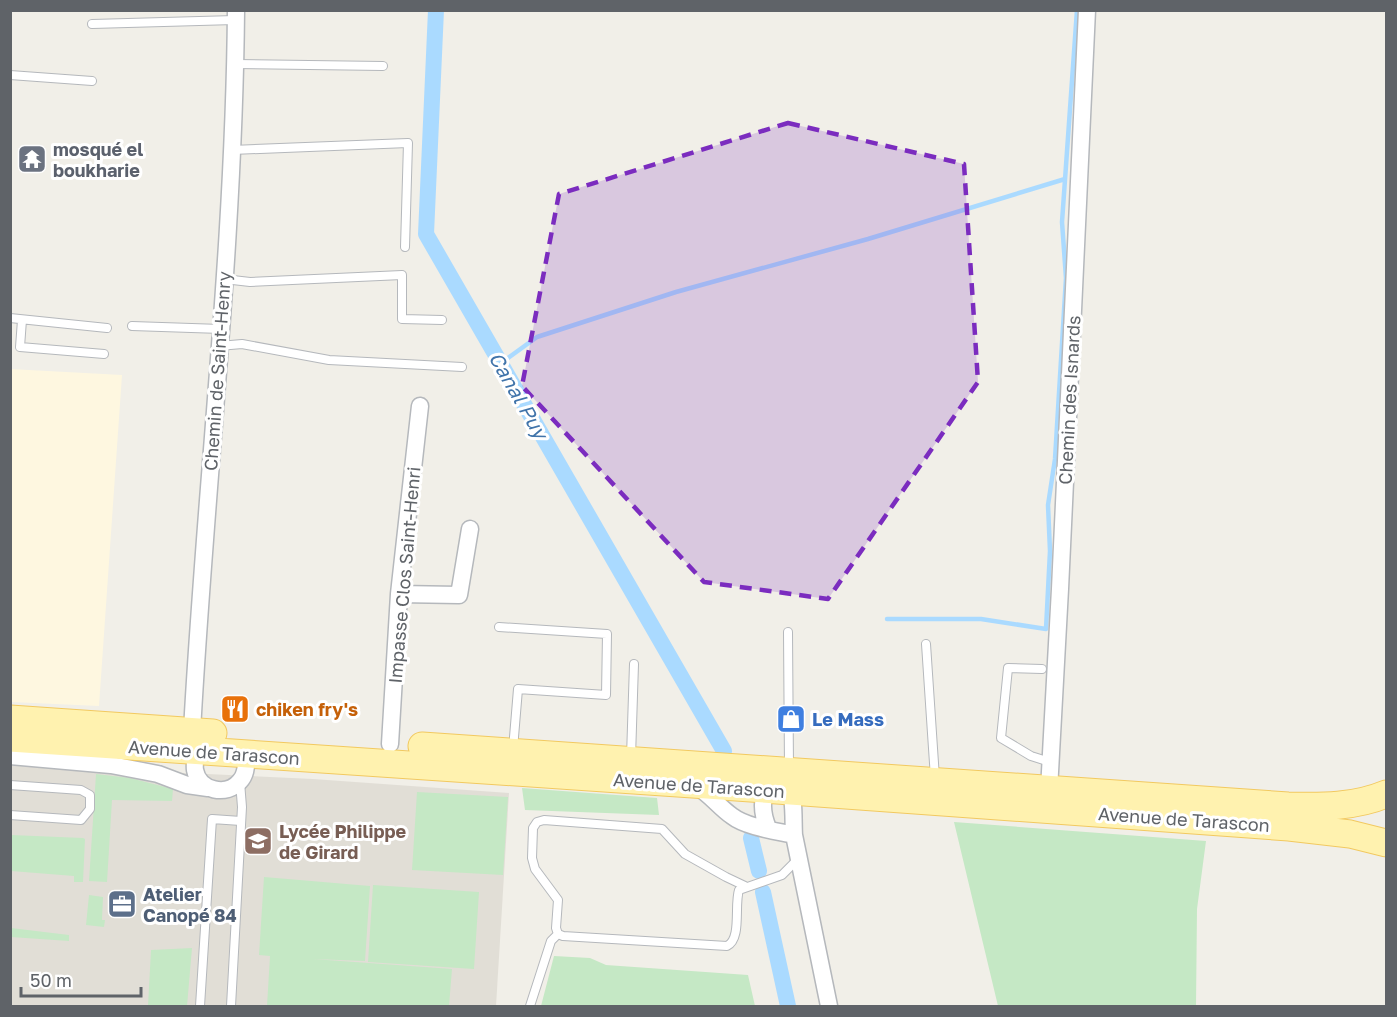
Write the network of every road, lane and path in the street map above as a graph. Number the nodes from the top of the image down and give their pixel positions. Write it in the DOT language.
graph roads {
  1 [pos="1087,10"];
  2 [pos="236,15"];
  3 [pos="92,24"];
  4 [pos="235,64"];
  5 [pos="383,66"];
  6 [pos="10,75"];
  7 [pos="92,81"];
  8 [pos="232,150"];
  9 [pos="405,247"];
  10 [pos="224,279"];
  11 [pos="10,318"];
  12 [pos="22,320"];
  13 [pos="442,320"];
  14 [pos="132,327"];
  15 [pos="107,328"];
  16 [pos="220,338"];
  17 [pos="104,354"];
  18 [pos="462,367"];
  19 [pos="420,406"];
  20 [pos="470,529"];
  21 [pos="399,594"];
  22 [pos="499,627"];
  23 [pos="788,632"];
  24 [pos="926,644"];
  25 [pos="634,664"];
  26 [pos="1042,669"];
  27 [pos="10,719"];
  28 [pos="10,738"];
  29 [pos="194,741"];
  30 [pos="390,744"];
  31 [pos="513,752"];
  32 [pos="247,754"];
  33 [pos="10,756"];
  34 [pos="631,761"];
  35 [pos="1050,762"];
  36 [pos="779,780"];
  37 [pos="240,782"];
  38 [pos="935,782"];
  39 [pos="693,784"];
  40 [pos="10,785"];
  41 [pos="208,788"];
  42 [pos="1049,790"];
  43 [pos="1386,794"];
  44 [pos="10,815"];
  45 [pos="241,821"];
  46 [pos="768,828"];
  47 [pos="794,836"];
  48 [pos="1386,843"];
  49 [pos="798,859"];
  50 [pos="745,886"];
  51 [pos="558,934"];
  52 [pos="200,1006"];
  53 [pos="231,1006"];
  54 [pos="530,1006"];
  55 [pos="829,1006"];
  1 -- 35 [label="street, Chemin des Isnards"];
  2 -- 3 [label="lane"];
  2 -- 4 [label="street, Chemin de Saint-Henry"];
  4 -- 5 [label="lane"];
  4 -- 8 [label="street, Chemin de Saint-Henry"];
  6 -- 7 [label="lane"];
  8 -- 9 [label="lane"];
  8 -- 10 [label="street, Chemin de Saint-Henry"];
  10 -- 13 [label="lane"];
  10 -- 16 [label="street, Chemin de Saint-Henry"];
  11 -- 12 [label="lane"];
  12 -- 15 [label="lane"];
  12 -- 17 [label="lane"];
  14 -- 16 [label="lane"];
  16 -- 18 [label="lane"];
  16 -- 29 [label="street, Chemin de Saint-Henry"];
  19 -- 21 [label="street, Impasse Clos Saint-Henri"];
  20 -- 21 [label="street"];
  21 -- 30 [label="street, Impasse Clos Saint-Henri"];
  22 -- 31 [label="lane"];
  23 -- 36 [label="lane"];
  24 -- 38 [label="lane"];
  25 -- 34 [label="lane"];
  26 -- 35 [label="lane"];
  27 -- 29 [label="main road, Avenue de Tarascon"];
  28 -- 29 [label="main road, Avenue de Tarascon"];
  29 -- 30 [label="main road, Avenue de Tarascon"];
  29 -- 32 [label="main road, Avenue de Tarascon"];
  29 -- 41 [label="street, Chemin de Saint-Henry"];
  30 -- 31 [label="main road, Avenue de Tarascon"];
  31 -- 34 [label="main road, Avenue de Tarascon"];
  32 -- 37 [label="street"];
  32 -- 39 [label="main road, Avenue de Tarascon"];
  33 -- 41 [label="street"];
  34 -- 36 [label="main road, Avenue de Tarascon"];
  35 -- 42 [label="street, Chemin des Isnards"];
  36 -- 38 [label="main road, Avenue de Tarascon"];
  36 -- 39 [label="main road, Avenue de Tarascon"];
  36 -- 46 [label="street"];
  36 -- 47 [label="street"];
  36 -- 48 [label="main road, Avenue de Tarascon"];
  37 -- 41 [label="street"];
  37 -- 45 [label="lane"];
  38 -- 42 [label="main road, Avenue de Tarascon"];
  39 -- 46 [label="street"];
  40 -- 44 [label="lane"];
  42 -- 43 [label="main road, Avenue de Tarascon"];
  45 -- 52 [label="lane"];
  45 -- 53 [label="lane"];
  46 -- 47 [label="street"];
  47 -- 49 [label="street"];
  49 -- 50 [label="lane"];
  49 -- 55 [label="street"];
  50 -- 51 [label="lane"];
  50 -- 51 [label="lane"];
  51 -- 54 [label="lane"];
}
